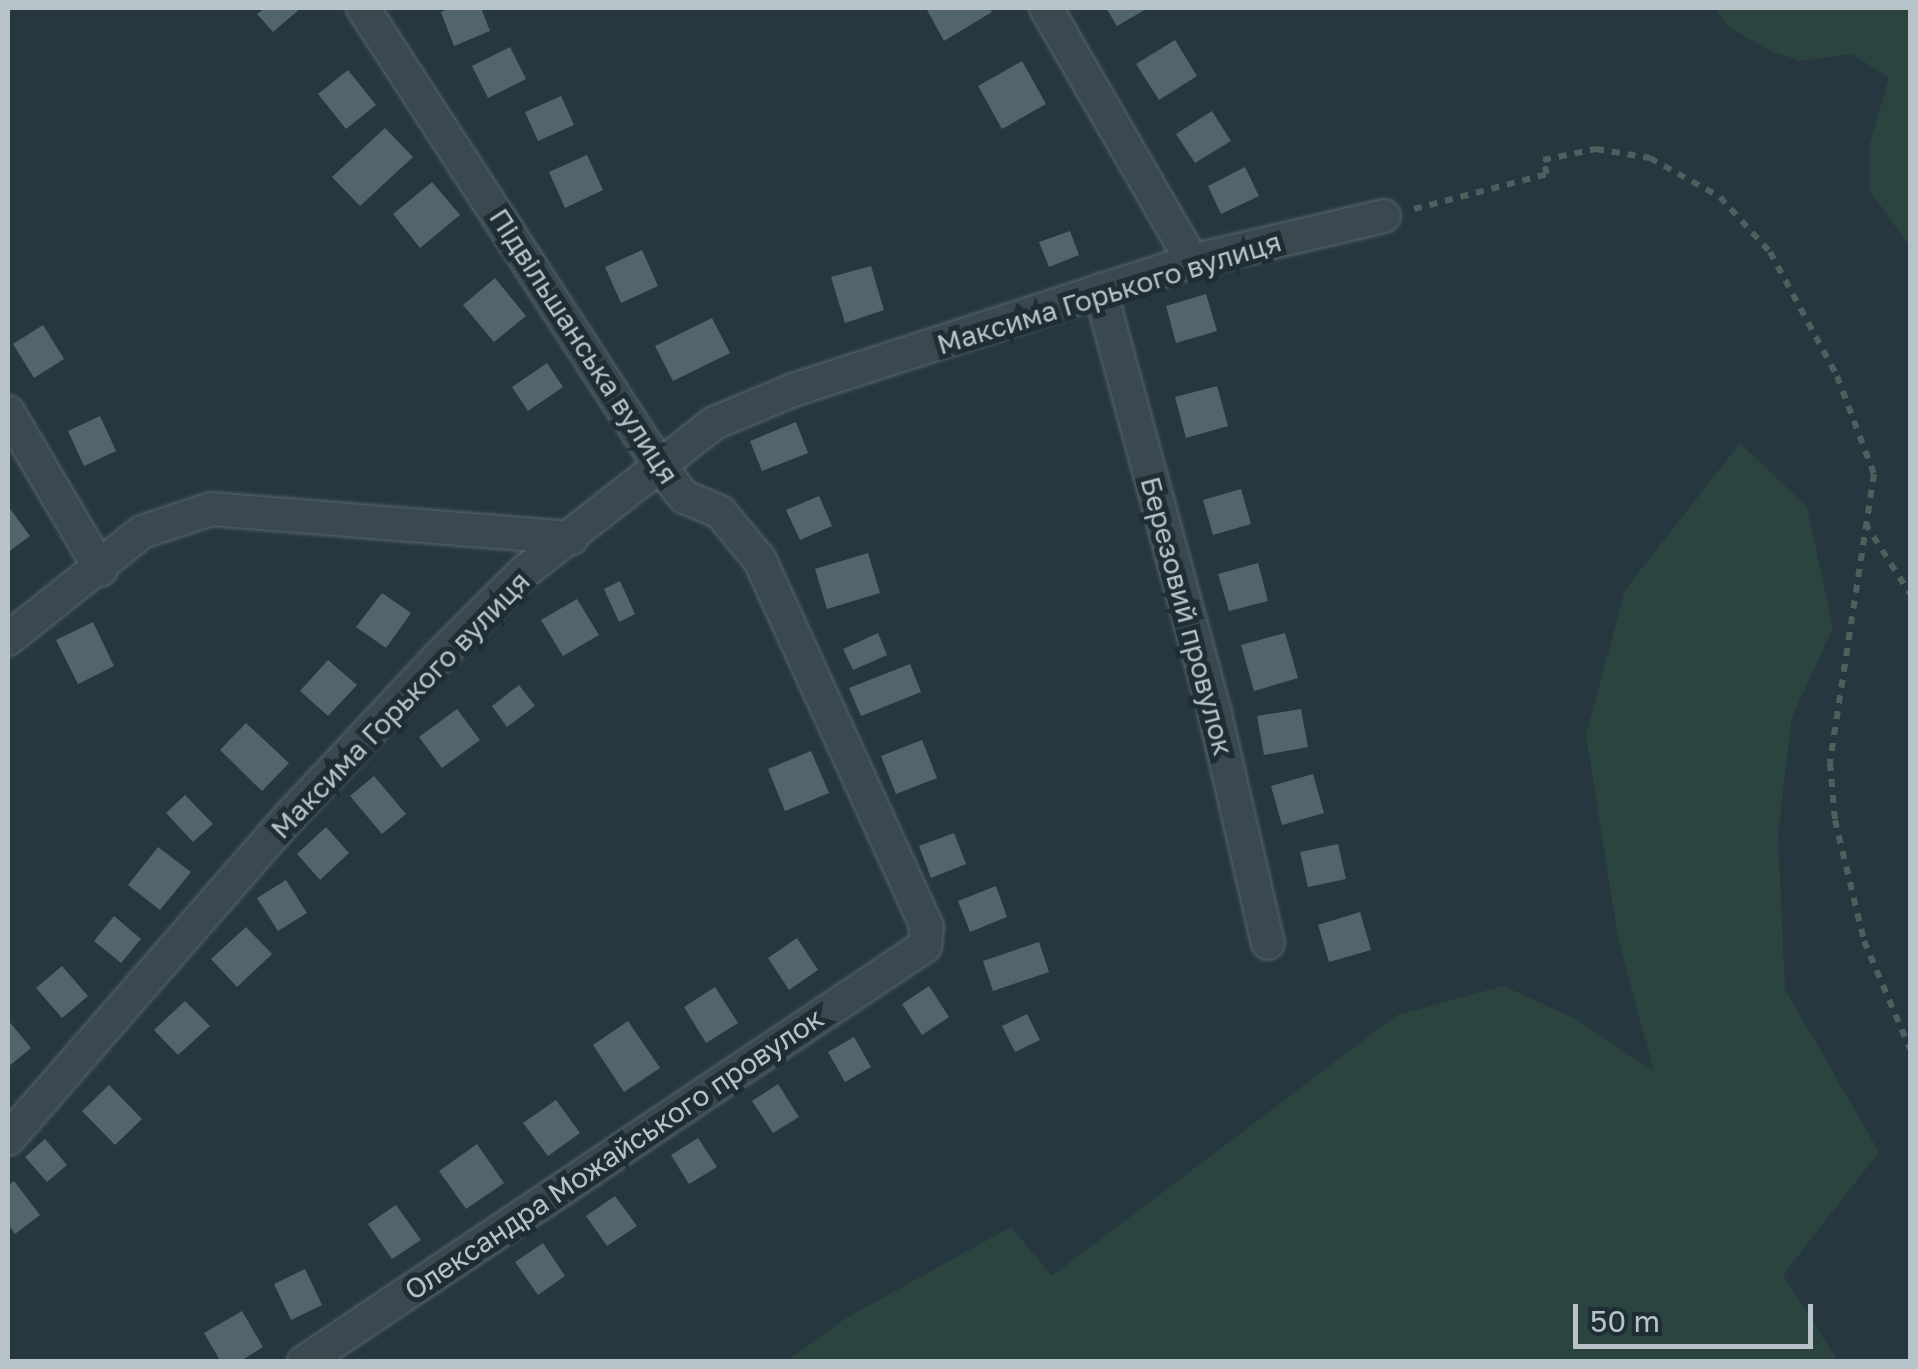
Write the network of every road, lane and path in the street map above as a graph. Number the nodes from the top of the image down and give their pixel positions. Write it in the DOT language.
graph roads {
  1 [pos="364,8"];
  2 [pos="1046,8"];
  3 [pos="1384,216"];
  4 [pos="1192,262"];
  5 [pos="1100,290"];
  6 [pos="8,412"];
  7 [pos="661,468"];
  8 [pos="1864,523"];
  9 [pos="572,538"];
  10 [pos="101,570"];
  11 [pos="1910,594"];
  12 [pos="8,639"];
  13 [pos="1268,943"];
  14 [pos="925,946"];
  15 [pos="1910,1048"];
  16 [pos="8,1139"];
  17 [pos="304,1362"];
  1 -- 7 [label="street, Підвільшанська вулиця"];
  2 -- 4 [label="street"];
  3 -- 4 [label="street, Максима Горького вулиця"];
  3 -- 8 [label="path"];
  4 -- 5 [label="street, Максима Горького вулиця"];
  5 -- 7 [label="street, Максима Горького вулиця"];
  5 -- 13 [label="street, Березовий провулок"];
  6 -- 10 [label="street"];
  7 -- 9 [label="street, Максима Горького вулиця"];
  7 -- 14 [label="street, Підвільшанська вулиця"];
  8 -- 11 [label="path"];
  8 -- 15 [label="path"];
  9 -- 10 [label="street"];
  9 -- 16 [label="street, Максима Горького вулиця"];
  10 -- 12 [label="street"];
  14 -- 17 [label="street, Олександра Можайського провулок"];
}
